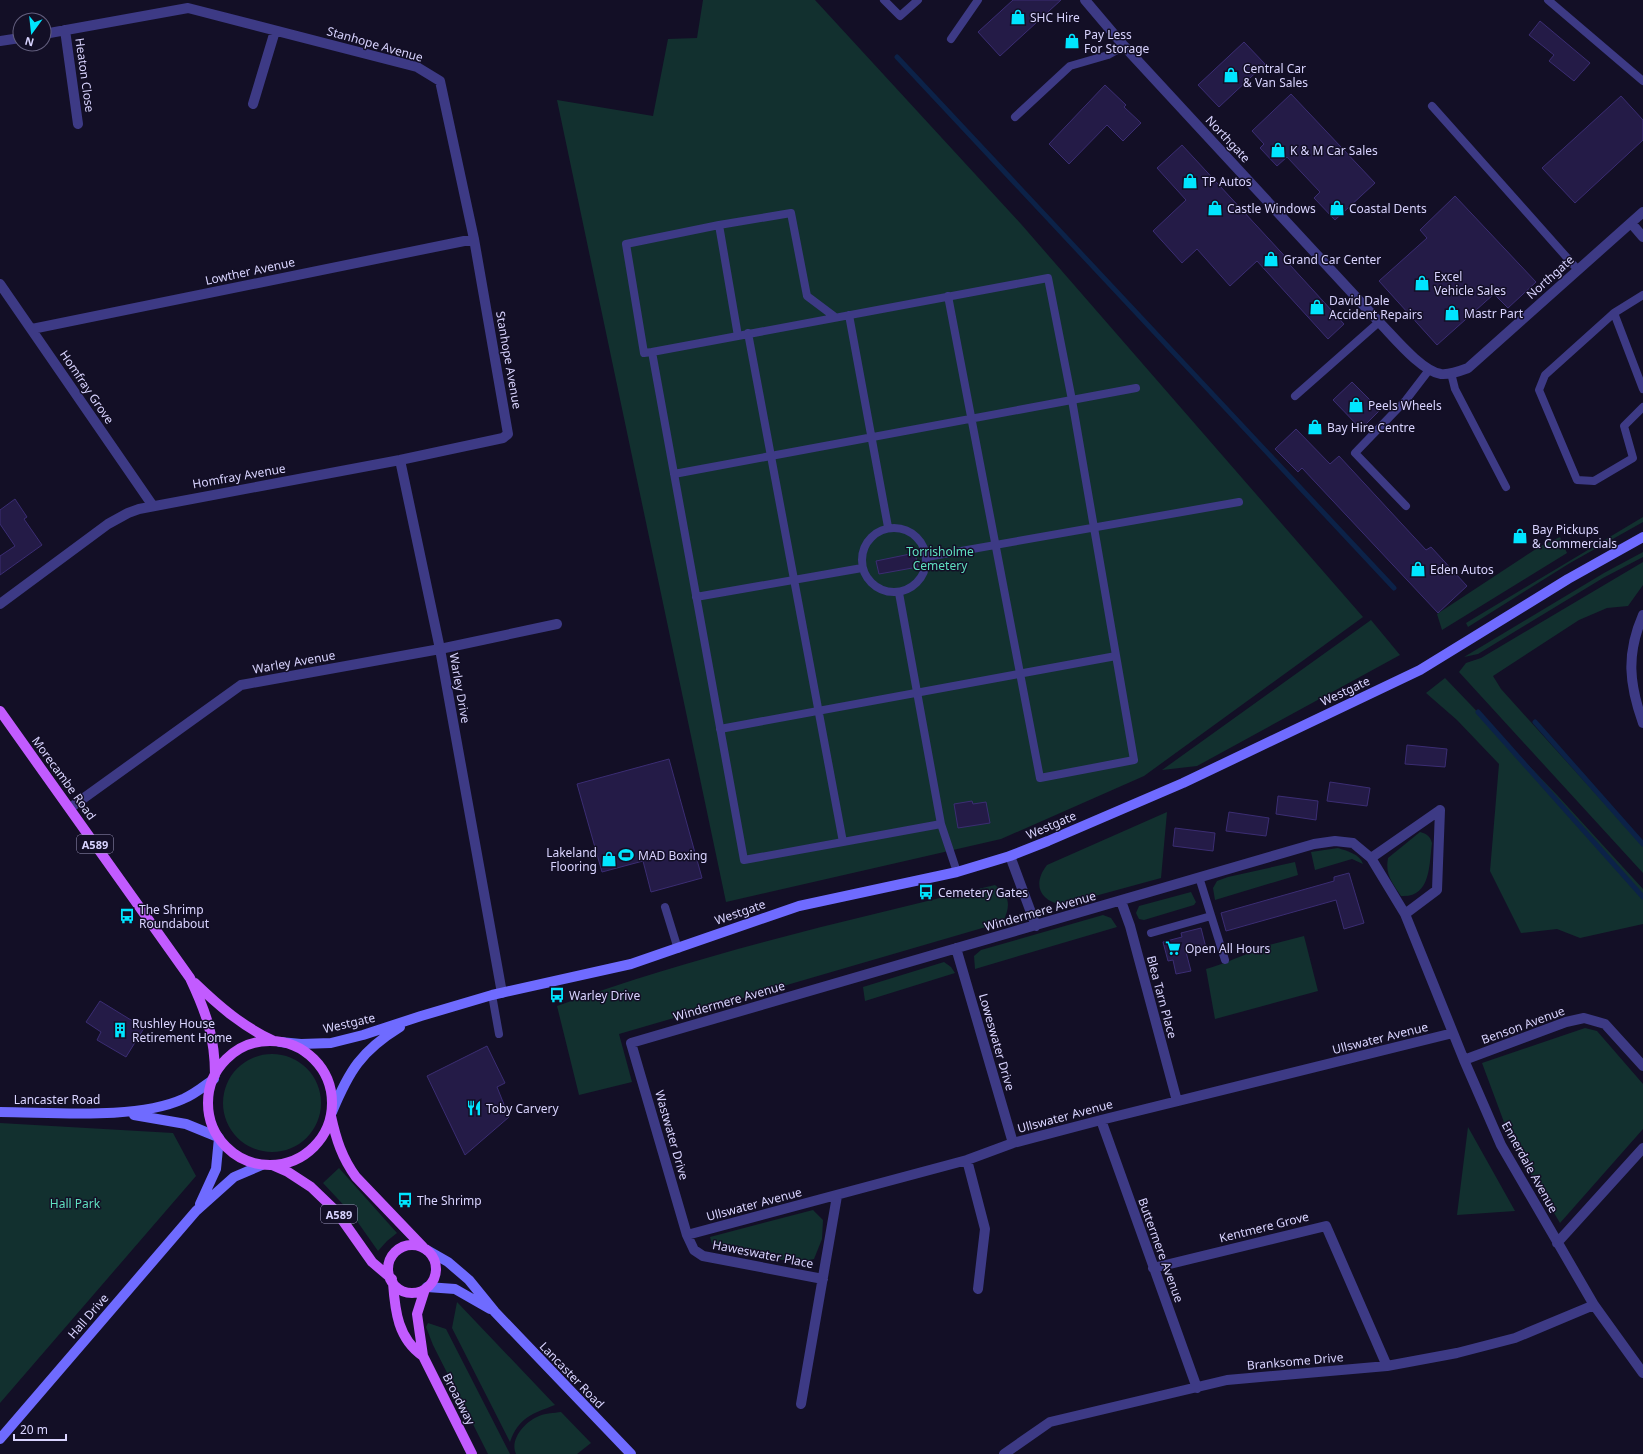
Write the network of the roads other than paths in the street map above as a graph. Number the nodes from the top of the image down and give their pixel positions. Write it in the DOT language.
graph roads {
  1 [pos="884,0"];
  2 [pos="918,0"];
  3 [pos="978,0"];
  4 [pos="1086,0"];
  5 [pos="1548,0"];
  6 [pos="65,30"];
  7 [pos="275,31"];
  8 [pos="52,32"];
  9 [pos="12,39"];
  10 [pos="950,39"];
  11 [pos="0,41"];
  12 [pos="1124,46"];
  13 [pos="1643,81"];
  14 [pos="253,104"];
  15 [pos="1432,106"];
  16 [pos="1015,117"];
  17 [pos="78,124"];
  18 [pos="1643,212"];
  19 [pos="1630,223"];
  20 [pos="719,225"];
  21 [pos="1643,237"];
  22 [pos="474,239"];
  23 [pos="1578,270"];
  24 [pos="0,284"];
  25 [pos="1643,294"];
  26 [pos="948,296"];
  27 [pos="1614,313"];
  28 [pos="849,315"];
  29 [pos="835,317"];
  30 [pos="1379,322"];
  31 [pos="32,329"];
  32 [pos="748,334"];
  33 [pos="738,336"];
  34 [pos="652,352"];
  35 [pos="1429,370"];
  36 [pos="1451,373"];
  37 [pos="1136,388"];
  38 [pos="1643,389"];
  39 [pos="1295,396"];
  40 [pos="1072,400"];
  41 [pos="1643,407"];
  42 [pos="972,418"];
  43 [pos="508,434"];
  44 [pos="871,437"];
  45 [pos="771,456"];
  46 [pos="400,460"];
  47 [pos="674,474"];
  48 [pos="1506,487"];
  49 [pos="1239,502"];
  50 [pos="152,506"];
  51 [pos="1406,506"];
  52 [pos="1093,527"];
  53 [pos="888,528"];
  54 [pos="1643,537"];
  55 [pos="996,544"];
  56 [pos="927,557"];
  57 [pos="862,568"];
  58 [pos="794,580"];
  59 [pos="899,593"];
  60 [pos="696,597"];
  61 [pos="0,604"];
  62 [pos="1643,615"];
  63 [pos="557,624"];
  64 [pos="440,649"];
  65 [pos="1116,656"];
  66 [pos="1021,674"];
  67 [pos="917,693"];
  68 [pos="0,711"];
  69 [pos="818,711"];
  70 [pos="1643,723"];
  71 [pos="720,729"];
  72 [pos="70,808"];
  73 [pos="941,824"];
  74 [pos="843,842"];
  75 [pos="1010,856"];
  76 [pos="1371,858"];
  77 [pos="957,872"];
  78 [pos="1199,878"];
  79 [pos="1121,901"];
  80 [pos="665,907"];
  81 [pos="1405,914"];
  82 [pos="1211,916"];
  83 [pos="1036,926"];
  84 [pos="1150,933"];
  85 [pos="956,948"];
  86 [pos="678,949"];
  87 [pos="1225,960"];
  88 [pos="190,978"];
  89 [pos="497,994"];
  90 [pos="421,1016"];
  91 [pos="1453,1033"];
  92 [pos="499,1034"];
  93 [pos="278,1042"];
  94 [pos="631,1043"];
  95 [pos="1464,1060"];
  96 [pos="1643,1066"];
  97 [pos="214,1077"];
  98 [pos="1177,1101"];
  99 [pos="0,1112"];
  100 [pos="114,1113"];
  101 [pos="332,1114"];
  102 [pos="1101,1120"];
  103 [pos="219,1137"];
  104 [pos="1013,1143"];
  105 [pos="1643,1148"];
  106 [pos="967,1160"];
  107 [pos="267,1165"];
  108 [pos="837,1196"];
  109 [pos="196,1211"];
  110 [pos="687,1235"];
  111 [pos="1558,1243"];
  112 [pos="425,1248"];
  113 [pos="1153,1268"];
  114 [pos="823,1279"];
  115 [pos="392,1281"];
  116 [pos="426,1288"];
  117 [pos="978,1289"];
  118 [pos="1594,1305"];
  119 [pos="495,1312"];
  120 [pos="423,1356"];
  121 [pos="1387,1366"];
  122 [pos="1641,1367"];
  123 [pos="1197,1388"];
  124 [pos="801,1404"];
  125 [pos="0,1439"];
  126 [pos="472,1454"];
  127 [pos="631,1454"];
  128 [pos="1004,1454"];
  1 -- 2 [label="lane"];
  3 -- 10 [label="lane"];
  4 -- 12 [label="street, Northgate"];
  5 -- 13 [label="lane"];
  6 -- 7 [label="street, Stanhope Avenue"];
  6 -- 8 [label="street, Stanhope Avenue"];
  6 -- 17 [label="street, Heaton Close"];
  7 -- 14 [label="street"];
  7 -- 22 [label="street, Stanhope Avenue"];
  9 -- 11 [label="street"];
  12 -- 16 [label="lane"];
  12 -- 30 [label="street, Northgate"];
  15 -- 23 [label="lane"];
  18 -- 19 [label="street, Northgate"];
  19 -- 21 [label="street"];
  19 -- 23 [label="street, Northgate"];
  20 -- 29 [label="lane"];
  20 -- 33 [label="lane"];
  20 -- 34 [label="lane"];
  22 -- 31 [label="street, Lowther Avenue"];
  22 -- 43 [label="street, Stanhope Avenue"];
  23 -- 36 [label="street, Northgate"];
  24 -- 31 [label="street, Homfray Grove"];
  25 -- 27 [label="lane"];
  26 -- 28 [label="lane"];
  26 -- 40 [label="lane"];
  26 -- 42 [label="lane"];
  27 -- 38 [label="lane"];
  27 -- 41 [label="lane"];
  28 -- 29 [label="lane"];
  28 -- 44 [label="lane"];
  29 -- 32 [label="lane"];
  30 -- 35 [label="street, Northgate"];
  30 -- 39 [label="lane"];
  31 -- 50 [label="street, Homfray Grove"];
  32 -- 33 [label="lane"];
  32 -- 45 [label="lane"];
  33 -- 34 [label="lane"];
  34 -- 47 [label="lane"];
  35 -- 36 [label="street, Northgate"];
  35 -- 51 [label="lane"];
  36 -- 48 [label="lane"];
  37 -- 40 [label="lane"];
  40 -- 42 [label="lane"];
  40 -- 52 [label="lane"];
  42 -- 44 [label="lane"];
  42 -- 55 [label="lane"];
  43 -- 46 [label="street, Homfray Avenue"];
  44 -- 45 [label="lane"];
  44 -- 53 [label="lane"];
  45 -- 47 [label="lane"];
  45 -- 58 [label="lane"];
  46 -- 50 [label="street, Homfray Avenue"];
  46 -- 64 [label="street, Warley Drive"];
  47 -- 60 [label="lane"];
  49 -- 52 [label="lane"];
  50 -- 61 [label="street, Homfray Avenue"];
  52 -- 55 [label="lane"];
  52 -- 65 [label="lane"];
  53 -- 56 [label="lane"];
  53 -- 57 [label="lane"];
  54 -- 75 [label="street, Westgate"];
  55 -- 56 [label="lane"];
  55 -- 66 [label="lane"];
  56 -- 59 [label="lane"];
  57 -- 58 [label="lane"];
  57 -- 59 [label="lane"];
  58 -- 60 [label="lane"];
  58 -- 69 [label="lane"];
  59 -- 67 [label="lane"];
  60 -- 71 [label="lane"];
  62 -- 70 [label="street"];
  63 -- 64 [label="street, Warley Avenue"];
  64 -- 72 [label="street, Warley Avenue"];
  64 -- 89 [label="street, Warley Drive"];
  65 -- 66 [label="lane"];
  65 -- 66 [label="lane"];
  66 -- 67 [label="lane"];
  67 -- 69 [label="lane"];
  67 -- 73 [label="lane"];
  68 -- 72 [label="main road, Morecambe Road / A589"];
  69 -- 71 [label="lane"];
  69 -- 74 [label="lane"];
  71 -- 74 [label="lane"];
  72 -- 88 [label="main road, Morecambe Road / A589"];
  73 -- 74 [label="lane"];
  73 -- 77 [label="lane"];
  75 -- 77 [label="street, Westgate"];
  75 -- 83 [label="street"];
  76 -- 78 [label="street, Windermere Avenue"];
  76 -- 81 [label="street, Ennerdale Avenue"];
  76 -- 81 [label="street"];
  77 -- 86 [label="street, Westgate"];
  78 -- 79 [label="street, Windermere Avenue"];
  78 -- 82 [label="lane"];
  79 -- 83 [label="street, Windermere Avenue"];
  79 -- 98 [label="street, Blea Tarn Place"];
  80 -- 86 [label="lane"];
  81 -- 91 [label="street, Ennerdale Avenue"];
  82 -- 84 [label="lane"];
  82 -- 87 [label="lane"];
  83 -- 85 [label="street, Windermere Avenue"];
  85 -- 94 [label="street, Windermere Avenue"];
  85 -- 104 [label="street, Loweswater Drive"];
  86 -- 89 [label="street, Westgate"];
  88 -- 93 [label="main road, Morecambe Road / A589"];
  88 -- 97 [label="main road, Morecambe Road / A589"];
  89 -- 90 [label="street, Westgate"];
  89 -- 92 [label="lane"];
  90 -- 93 [label="street, Westgate"];
  90 -- 101 [label="street, Westgate"];
  91 -- 95 [label="street, Ennerdale Avenue"];
  91 -- 98 [label="street, Ullswater Avenue"];
  93 -- 97 [label="main road, A589"];
  93 -- 101 [label="main road, A589"];
  94 -- 110 [label="street, Wastwater Drive"];
  95 -- 96 [label="street, Benson Avenue"];
  95 -- 111 [label="street, Ennerdale Avenue"];
  97 -- 100 [label="street, Lancaster Road"];
  97 -- 103 [label="main road, A589"];
  98 -- 102 [label="street, Ullswater Avenue"];
  99 -- 100 [label="street, Lancaster Road"];
  100 -- 103 [label="street, Lancaster Road"];
  101 -- 107 [label="main road, A589"];
  101 -- 112 [label="main road, Lancaster Road / A589"];
  102 -- 104 [label="street, Ullswater Avenue"];
  102 -- 113 [label="street, Buttermere Avenue"];
  103 -- 107 [label="main road, A589"];
  103 -- 109 [label="street, Hall Drive"];
  104 -- 106 [label="street, Ullswater Avenue"];
  105 -- 111 [label="street"];
  106 -- 108 [label="street, Ullswater Avenue"];
  106 -- 117 [label="street"];
  107 -- 109 [label="street, Hall Drive"];
  107 -- 115 [label="main road, A589"];
  108 -- 110 [label="street, Ullswater Avenue"];
  108 -- 114 [label="street, Haweswater Place"];
  109 -- 125 [label="street, Hall Drive"];
  110 -- 114 [label="street, Haweswater Place"];
  111 -- 118 [label="street, Ennerdale Avenue"];
  112 -- 115 [label="main road, A589"];
  112 -- 116 [label="main road, A589"];
  112 -- 119 [label="street, Lancaster Road"];
  113 -- 121 [label="street, Kentmere Grove"];
  113 -- 123 [label="street, Buttermere Avenue"];
  114 -- 124 [label="street, Haweswater Place"];
  115 -- 116 [label="main road, A589"];
  115 -- 120 [label="main road, Broadway / A589"];
  116 -- 119 [label="street, Lancaster Road"];
  116 -- 120 [label="main road, Broadway / A589"];
  118 -- 121 [label="street, Branksome Drive"];
  118 -- 122 [label="street, Ennerdale Avenue"];
  119 -- 127 [label="street, Lancaster Road"];
  120 -- 126 [label="main road, Broadway / A589"];
  121 -- 123 [label="street, Branksome Drive"];
  123 -- 128 [label="street, Branksome Drive"];
}
